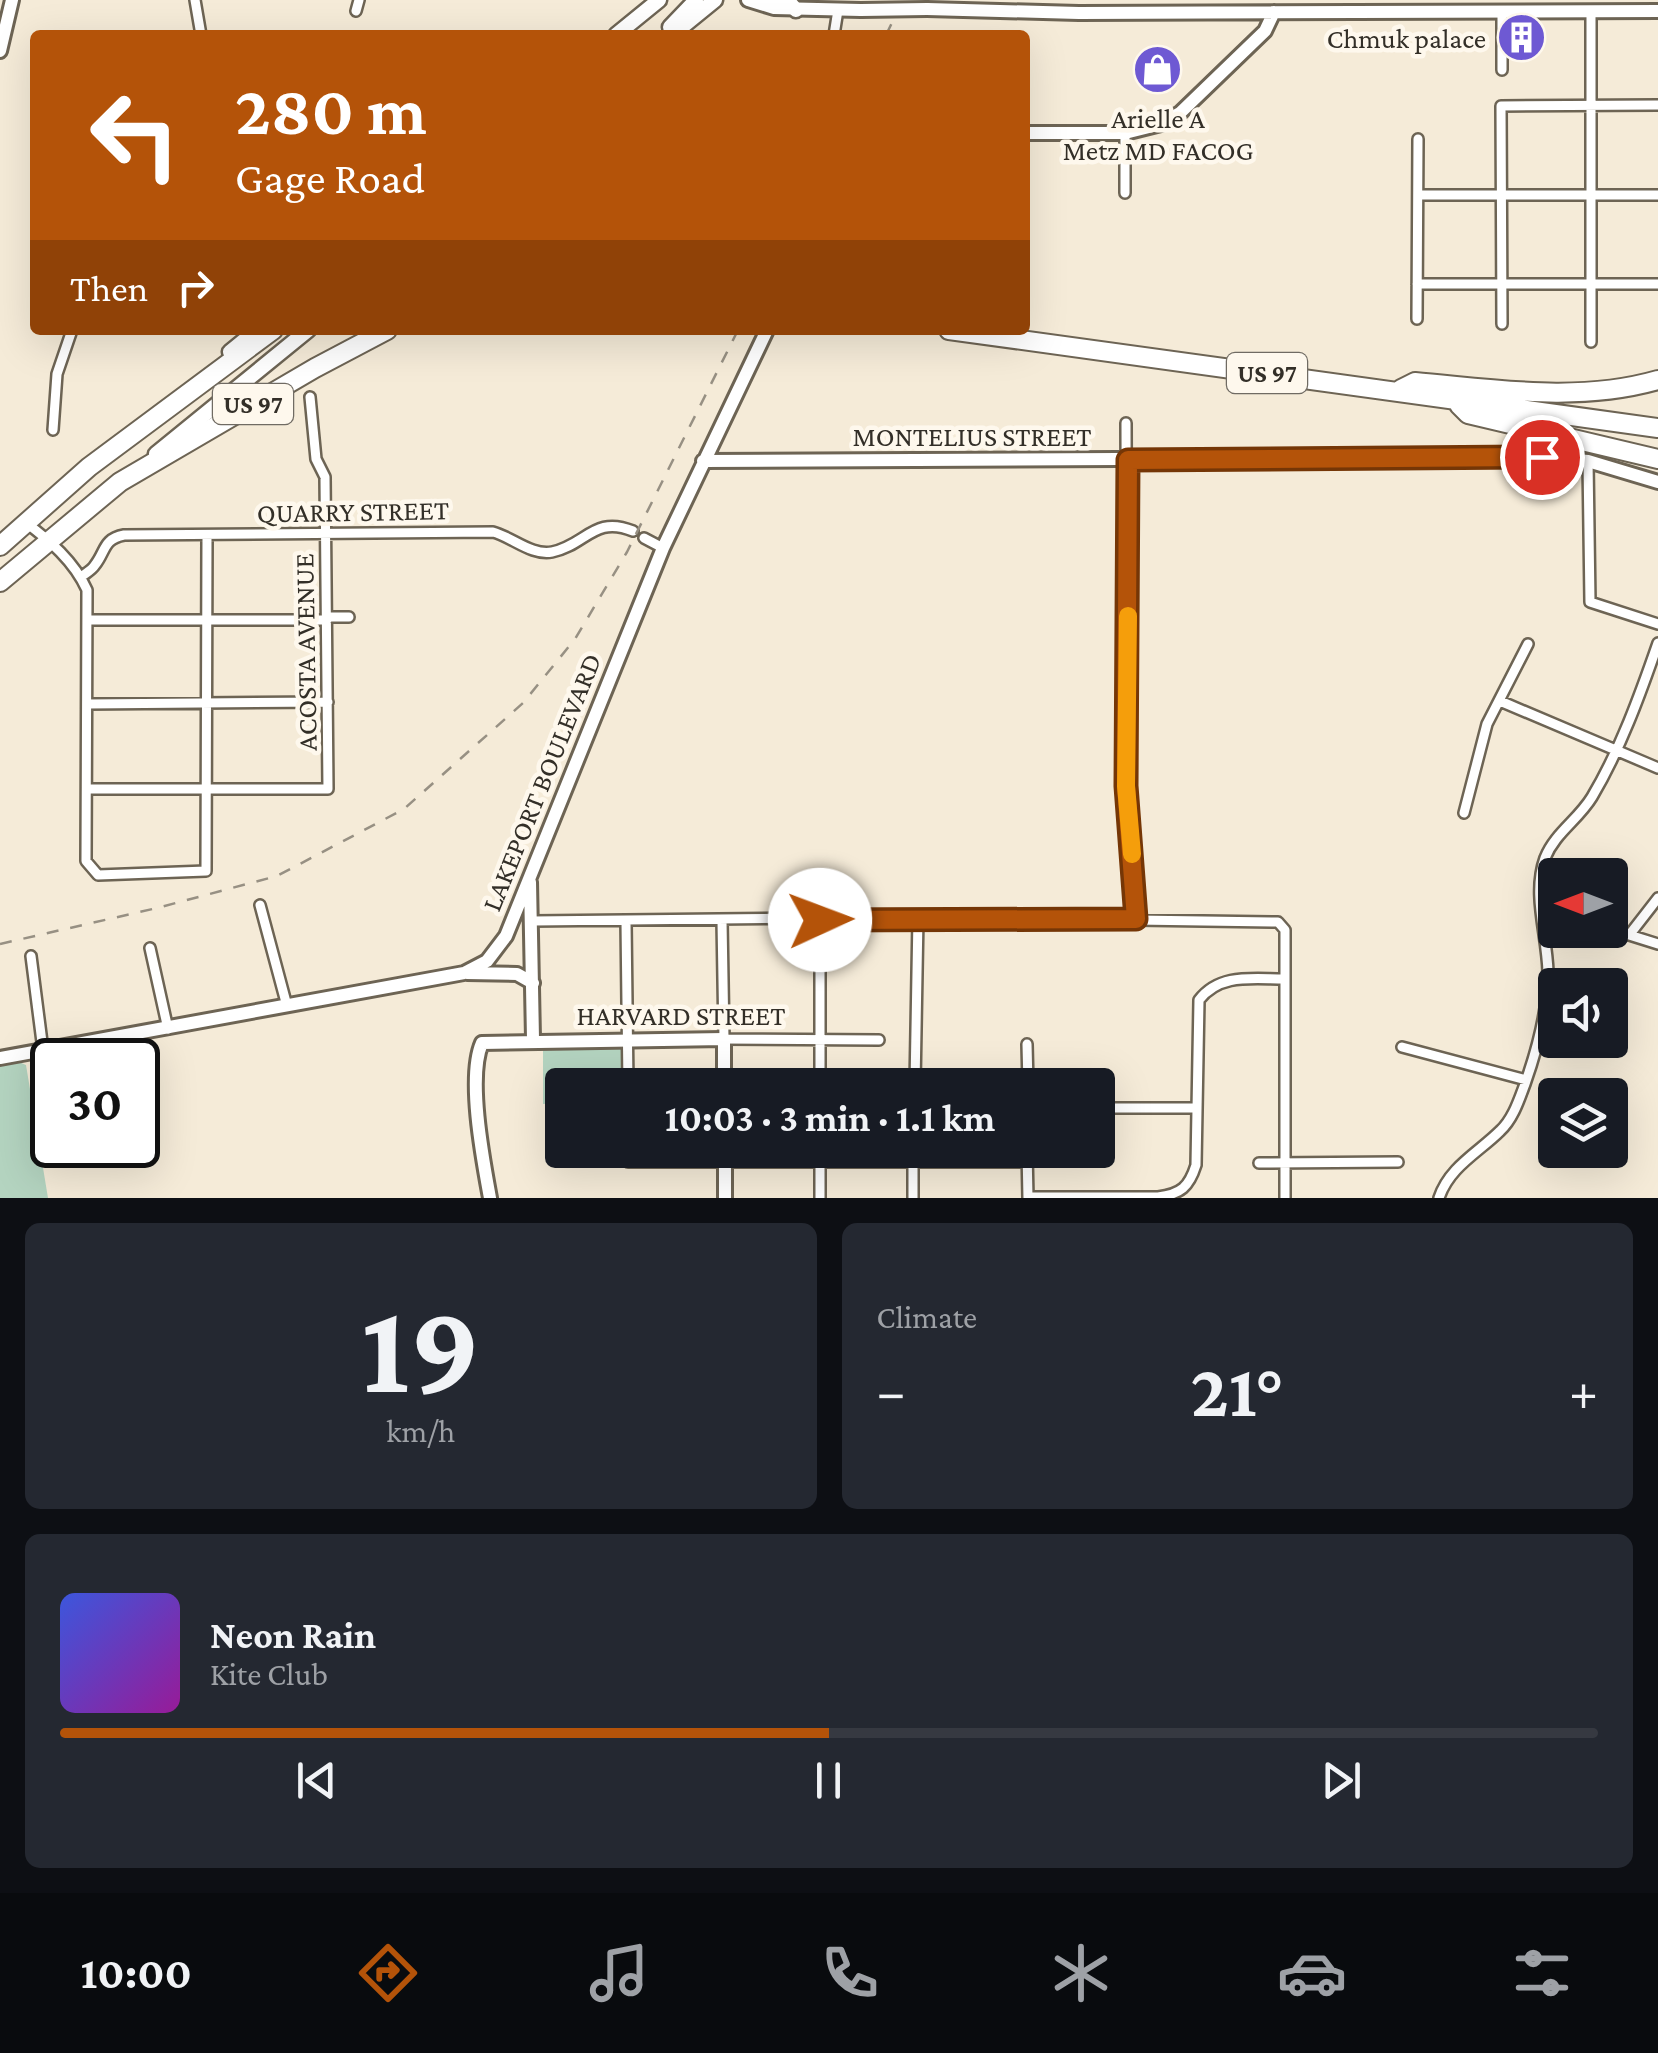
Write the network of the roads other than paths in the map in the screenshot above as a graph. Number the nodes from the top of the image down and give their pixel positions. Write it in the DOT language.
graph roads {
  1 [pos="12,0"];
  2 [pos="195,0"];
  3 [pos="658,0"];
  4 [pos="696,0"];
  5 [pos="715,0"];
  6 [pos="748,0"];
  7 [pos="772,0"];
  8 [pos="1658,0"];
  9 [pos="1408,6"];
  10 [pos="1537,6"];
  11 [pos="796,10"];
  12 [pos="838,10"];
  13 [pos="1658,11"];
  14 [pos="1274,12"];
  15 [pos="1502,12"];
  16 [pos="1591,12"];
  17 [pos="199,30"];
  18 [pos="622,30"];
  19 [pos="668,30"];
  20 [pos="678,30"];
  21 [pos="835,30"];
  22 [pos="0,51"];
  23 [pos="1502,70"];
  24 [pos="1658,105"];
  25 [pos="1591,106"];
  26 [pos="1030,132"];
  27 [pos="1125,133"];
  28 [pos="1418,138"];
  29 [pos="1125,192"];
  30 [pos="1592,194"];
  31 [pos="1418,195"];
  32 [pos="1658,195"];
  33 [pos="1501,196"];
  34 [pos="1417,284"];
  35 [pos="1591,284"];
  36 [pos="1658,284"];
  37 [pos="1502,285"];
  38 [pos="1417,318"];
  39 [pos="1502,324"];
  40 [pos="70,335"];
  41 [pos="250,335"];
  42 [pos="266,335"];
  43 [pos="302,335"];
  44 [pos="378,335"];
  45 [pos="765,335"];
  46 [pos="986,335"];
  47 [pos="1591,342"];
  48 [pos="1658,380"];
  49 [pos="1396,391"];
  50 [pos="310,397"];
  51 [pos="1455,400"];
  52 [pos="148,421"];
  53 [pos="1126,423"];
  54 [pos="1658,428"];
  55 [pos="53,430"];
  56 [pos="1658,459"];
  57 [pos="1128,460"];
  58 [pos="703,461"];
  59 [pos="1588,461"];
  60 [pos="120,482"];
  61 [pos="1658,482"];
  62 [pos="24,522"];
  63 [pos="633,531"];
  64 [pos="326,534"];
  65 [pos="207,536"];
  66 [pos="644,538"];
  67 [pos="50,541"];
  68 [pos="0,546"];
  69 [pos="663,548"];
  70 [pos="81,576"];
  71 [pos="0,582"];
  72 [pos="327,618"];
  73 [pos="349,618"];
  74 [pos="88,620"];
  75 [pos="206,620"];
  76 [pos="1658,624"];
  77 [pos="1658,642"];
  78 [pos="1528,644"];
  79 [pos="1500,701"];
  80 [pos="328,702"];
  81 [pos="207,703"];
  82 [pos="88,704"];
  83 [pos="1616,749"];
  84 [pos="1658,768"];
  85 [pos="88,789"];
  86 [pos="207,790"];
  87 [pos="1464,813"];
  88 [pos="1546,858"];
  89 [pos="529,880"];
  90 [pos="1658,898"];
  91 [pos="260,905"];
  92 [pos="918,918"];
  93 [pos="1136,919"];
  94 [pos="820,920"];
  95 [pos="533,921"];
  96 [pos="722,921"];
  97 [pos="626,922"];
  98 [pos="1630,934"];
  99 [pos="1658,944"];
  100 [pos="150,948"];
  101 [pos="1545,948"];
  102 [pos="30,956"];
  103 [pos="464,973"];
  104 [pos="1284,979"];
  105 [pos="533,982"];
  106 [pos="287,1006"];
  107 [pos="168,1029"];
  108 [pos="41,1038"];
  109 [pos="114,1038"];
  110 [pos="628,1038"];
  111 [pos="534,1040"];
  112 [pos="724,1040"];
  113 [pos="820,1040"];
  114 [pos="879,1040"];
  115 [pos="1027,1044"];
  116 [pos="1402,1047"];
  117 [pos="30,1052"];
  118 [pos="0,1058"];
  119 [pos="628,1068"];
  120 [pos="724,1068"];
  121 [pos="820,1068"];
  122 [pos="915,1068"];
  123 [pos="1028,1068"];
  124 [pos="1526,1080"];
  125 [pos="1115,1108"];
  126 [pos="1195,1108"];
  127 [pos="1398,1162"];
  128 [pos="1260,1163"];
  129 [pos="1285,1164"];
  130 [pos="724,1168"];
  131 [pos="820,1168"];
  132 [pos="912,1168"];
  133 [pos="1027,1168"];
  134 [pos="1028,1197"];
  135 [pos="490,1198"];
  136 [pos="724,1198"];
  137 [pos="820,1198"];
  138 [pos="913,1198"];
  139 [pos="1285,1198"];
  140 [pos="1439,1198"];
  1 -- 22 [label="street"];
  2 -- 17 [label="street"];
  3 -- 18 [label="main road"];
  4 -- 19 [label="main road"];
  5 -- 20 [label="main road"];
  6 -- 11 [label="street"];
  7 -- 11 [label="main road"];
  8 -- 13 [label="street"];
  9 -- 14 [label="street"];
  9 -- 15 [label="street"];
  10 -- 15 [label="street"];
  10 -- 16 [label="street"];
  11 -- 12 [label="street"];
  12 -- 14 [label="street, bridge"];
  12 -- 21 [label="street"];
  13 -- 16 [label="street"];
  14 -- 27 [label="street"];
  15 -- 23 [label="street"];
  16 -- 25 [label="street"];
  24 -- 25 [label="street"];
  25 -- 30 [label="street"];
  25 -- 33 [label="street"];
  26 -- 27 [label="street"];
  27 -- 29 [label="street"];
  28 -- 31 [label="street"];
  30 -- 32 [label="street"];
  30 -- 33 [label="street"];
  30 -- 35 [label="street"];
  31 -- 33 [label="street"];
  31 -- 34 [label="street"];
  33 -- 37 [label="street"];
  34 -- 37 [label="street"];
  34 -- 38 [label="street"];
  35 -- 36 [label="street"];
  35 -- 37 [label="street"];
  35 -- 47 [label="street"];
  37 -- 39 [label="street"];
  40 -- 55 [label="street"];
  41 -- 52 [label="main road"];
  42 -- 52 [label="highway, US 97"];
  43 -- 60 [label="main road"];
  44 -- 60 [label="highway, US 97"];
  45 -- 58 [label="street, LAKEPORT BOULEVARD"];
  46 -- 49 [label="highway, US 97"];
  48 -- 49 [label="highway"];
  49 -- 51 [label="highway, US 97"];
  50 -- 64 [label="street, ACOSTA AVENUE"];
  51 -- 54 [label="highway, US 97"];
  51 -- 56 [label="highway"];
  52 -- 62 [label="highway, US 97"];
  53 -- 57 [label="street"];
  57 -- 58 [label="street, MONTELIUS STREET"];
  57 -- 59 [label="street, MONTELIUS STREET"];
  57 -- 93 [label="street"];
  58 -- 69 [label="street, LAKEPORT BOULEVARD"];
  59 -- 61 [label="street, MONTELIUS STREET"];
  59 -- 76 [label="street"];
  60 -- 67 [label="highway, US 97"];
  62 -- 67 [label="street"];
  62 -- 68 [label="highway, US 97"];
  63 -- 64 [label="street, QUARRY STREET"];
  64 -- 65 [label="street, QUARRY STREET"];
  64 -- 72 [label="street, ACOSTA AVENUE"];
  65 -- 70 [label="street, QUARRY STREET"];
  65 -- 75 [label="street"];
  66 -- 69 [label="street"];
  67 -- 70 [label="street"];
  67 -- 71 [label="highway, US 97"];
  69 -- 89 [label="street, LAKEPORT BOULEVARD"];
  70 -- 74 [label="street"];
  72 -- 73 [label="street"];
  72 -- 75 [label="street"];
  72 -- 80 [label="street, ACOSTA AVENUE"];
  74 -- 75 [label="street"];
  74 -- 82 [label="street"];
  75 -- 81 [label="street"];
  77 -- 83 [label="street"];
  78 -- 79 [label="street"];
  79 -- 83 [label="street"];
  79 -- 87 [label="street"];
  80 -- 81 [label="street"];
  80 -- 86 [label="street, ACOSTA AVENUE"];
  81 -- 82 [label="street"];
  81 -- 86 [label="street"];
  82 -- 85 [label="street"];
  83 -- 84 [label="street"];
  83 -- 88 [label="street"];
  85 -- 86 [label="street"];
  85 -- 86 [label="street"];
  89 -- 95 [label="street"];
  89 -- 103 [label="street, LAKEPORT BOULEVARD"];
  90 -- 98 [label="street"];
  91 -- 106 [label="street"];
  92 -- 93 [label="street"];
  92 -- 94 [label="street"];
  92 -- 122 [label="street"];
  93 -- 104 [label="street"];
  94 -- 96 [label="street"];
  94 -- 113 [label="street"];
  95 -- 97 [label="street"];
  95 -- 105 [label="street"];
  96 -- 97 [label="street"];
  96 -- 112 [label="street"];
  97 -- 110 [label="street"];
  98 -- 99 [label="street"];
  100 -- 107 [label="street"];
  101 -- 124 [label="street"];
  102 -- 108 [label="street"];
  103 -- 105 [label="street"];
  103 -- 106 [label="street, LAKEPORT BOULEVARD"];
  104 -- 126 [label="street"];
  104 -- 129 [label="street"];
  105 -- 111 [label="street"];
  106 -- 107 [label="street, LAKEPORT BOULEVARD"];
  107 -- 109 [label="street, LAKEPORT BOULEVARD"];
  110 -- 111 [label="street, HARVARD STREET"];
  110 -- 112 [label="street, HARVARD STREET"];
  110 -- 119 [label="street"];
  111 -- 135 [label="street, HARVARD STREET"];
  112 -- 113 [label="street, HARVARD STREET"];
  112 -- 120 [label="street"];
  113 -- 114 [label="street, HARVARD STREET"];
  113 -- 121 [label="street"];
  115 -- 123 [label="street"];
  116 -- 124 [label="street"];
  117 -- 118 [label="street, LAKEPORT BOULEVARD"];
  124 -- 140 [label="street"];
  125 -- 126 [label="street"];
  126 -- 134 [label="street"];
  127 -- 129 [label="street"];
  128 -- 129 [label="street"];
  129 -- 139 [label="street"];
  130 -- 136 [label="street"];
  131 -- 137 [label="street"];
  132 -- 138 [label="street"];
  133 -- 134 [label="street"];
}
